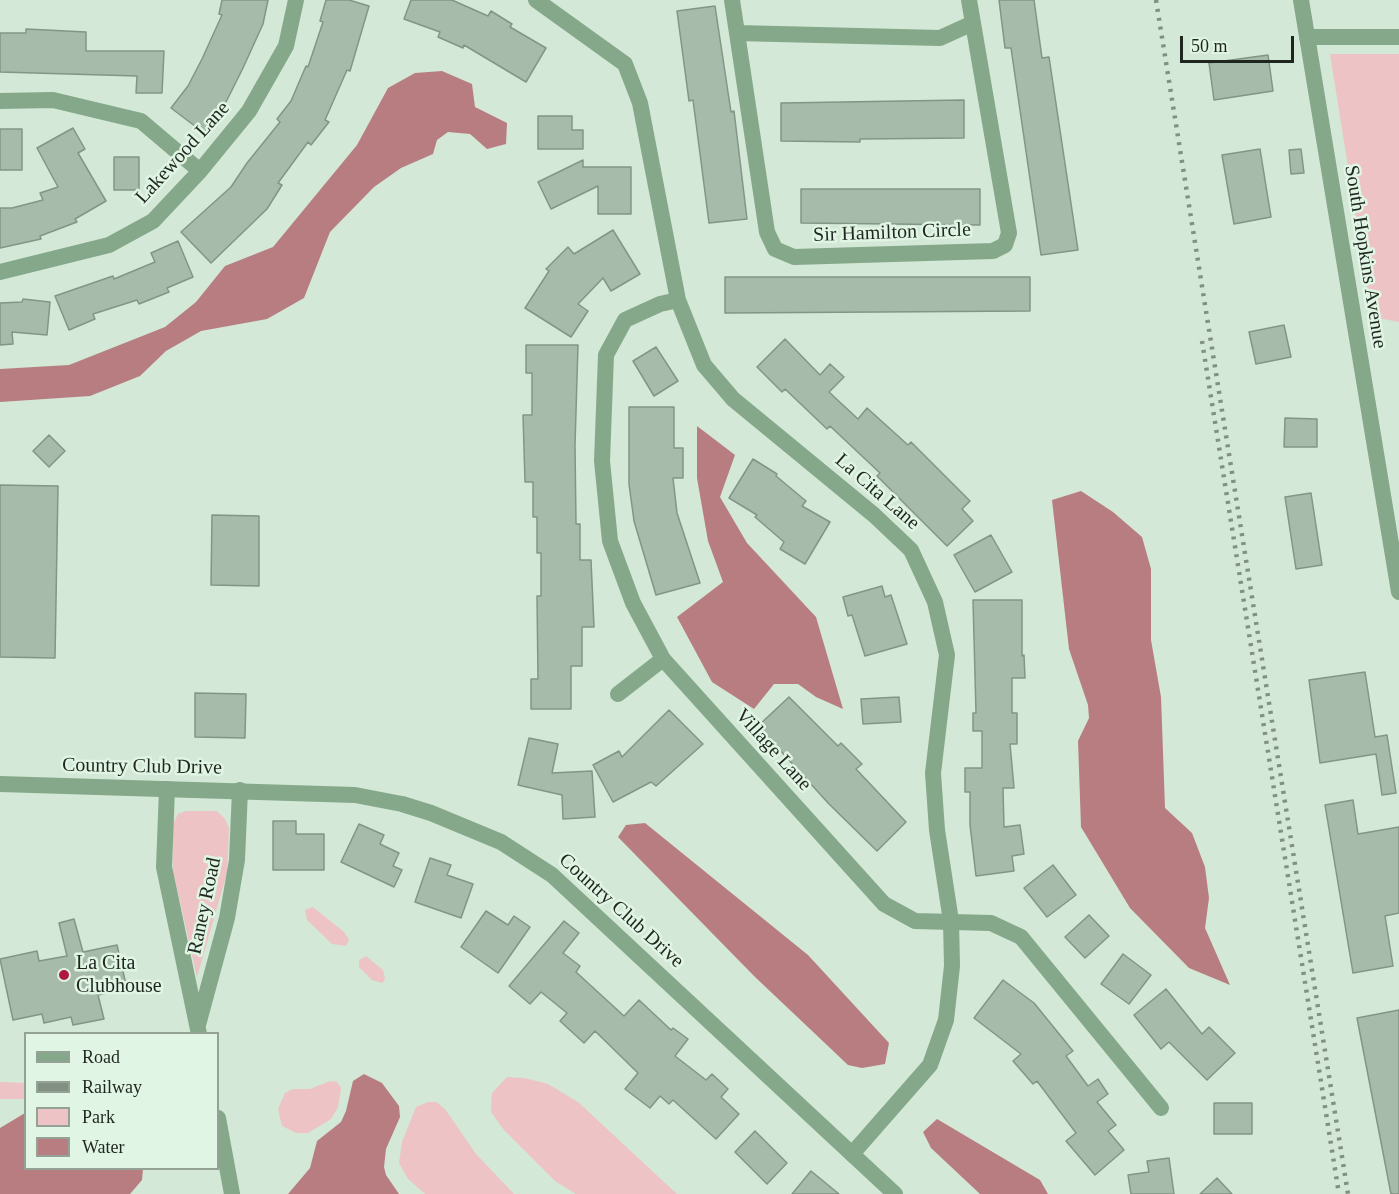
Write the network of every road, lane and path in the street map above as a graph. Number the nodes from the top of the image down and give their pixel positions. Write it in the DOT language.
graph roads {
  1 [pos="296,0"];
  2 [pos="536,0"];
  3 [pos="732,0"];
  4 [pos="969,0"];
  5 [pos="1301,0"];
  6 [pos="973,23"];
  7 [pos="737,33"];
  8 [pos="1306,37"];
  9 [pos="1399,37"];
  10 [pos="0,101"];
  11 [pos="200,171"];
  12 [pos="0,272"];
  13 [pos="678,300"];
  14 [pos="1399,592"];
  15 [pos="663,658"];
  16 [pos="618,694"];
  17 [pos="0,784"];
  18 [pos="167,789"];
  19 [pos="240,790"];
  20 [pos="951,921"];
  21 [pos="198,1031"];
  22 [pos="1161,1108"];
  23 [pos="219,1123"];
  24 [pos="852,1154"];
  25 [pos="232,1194"];
  26 [pos="895,1194"];
  1 -- 11 [label="street, Lakewood Lane"];
  2 -- 13 [label="street, La Cita Lane"];
  3 -- 7 [label="street, Sir Hamilton Circle"];
  4 -- 6 [label="street, Sir Hamilton Circle"];
  5 -- 8 [label="street, South Hopkins Avenue"];
  6 -- 7 [label="street"];
  6 -- 7 [label="street, Sir Hamilton Circle"];
  8 -- 9 [label="street"];
  8 -- 14 [label="street, South Hopkins Avenue"];
  10 -- 11 [label="street"];
  11 -- 12 [label="street, Lakewood Lane"];
  13 -- 15 [label="street, Village Lane"];
  13 -- 20 [label="street, La Cita Lane"];
  15 -- 16 [label="street"];
  15 -- 20 [label="street, Village Lane"];
  17 -- 18 [label="street, Country Club Drive"];
  18 -- 19 [label="street, Country Club Drive"];
  18 -- 21 [label="street, Raney Road"];
  19 -- 21 [label="street, Raney Road"];
  19 -- 24 [label="street, Country Club Drive"];
  20 -- 22 [label="street, Village Lane"];
  20 -- 24 [label="street, La Cita Lane"];
  23 -- 25 [label="street"];
  24 -- 26 [label="street, Country Club Drive"];
}
